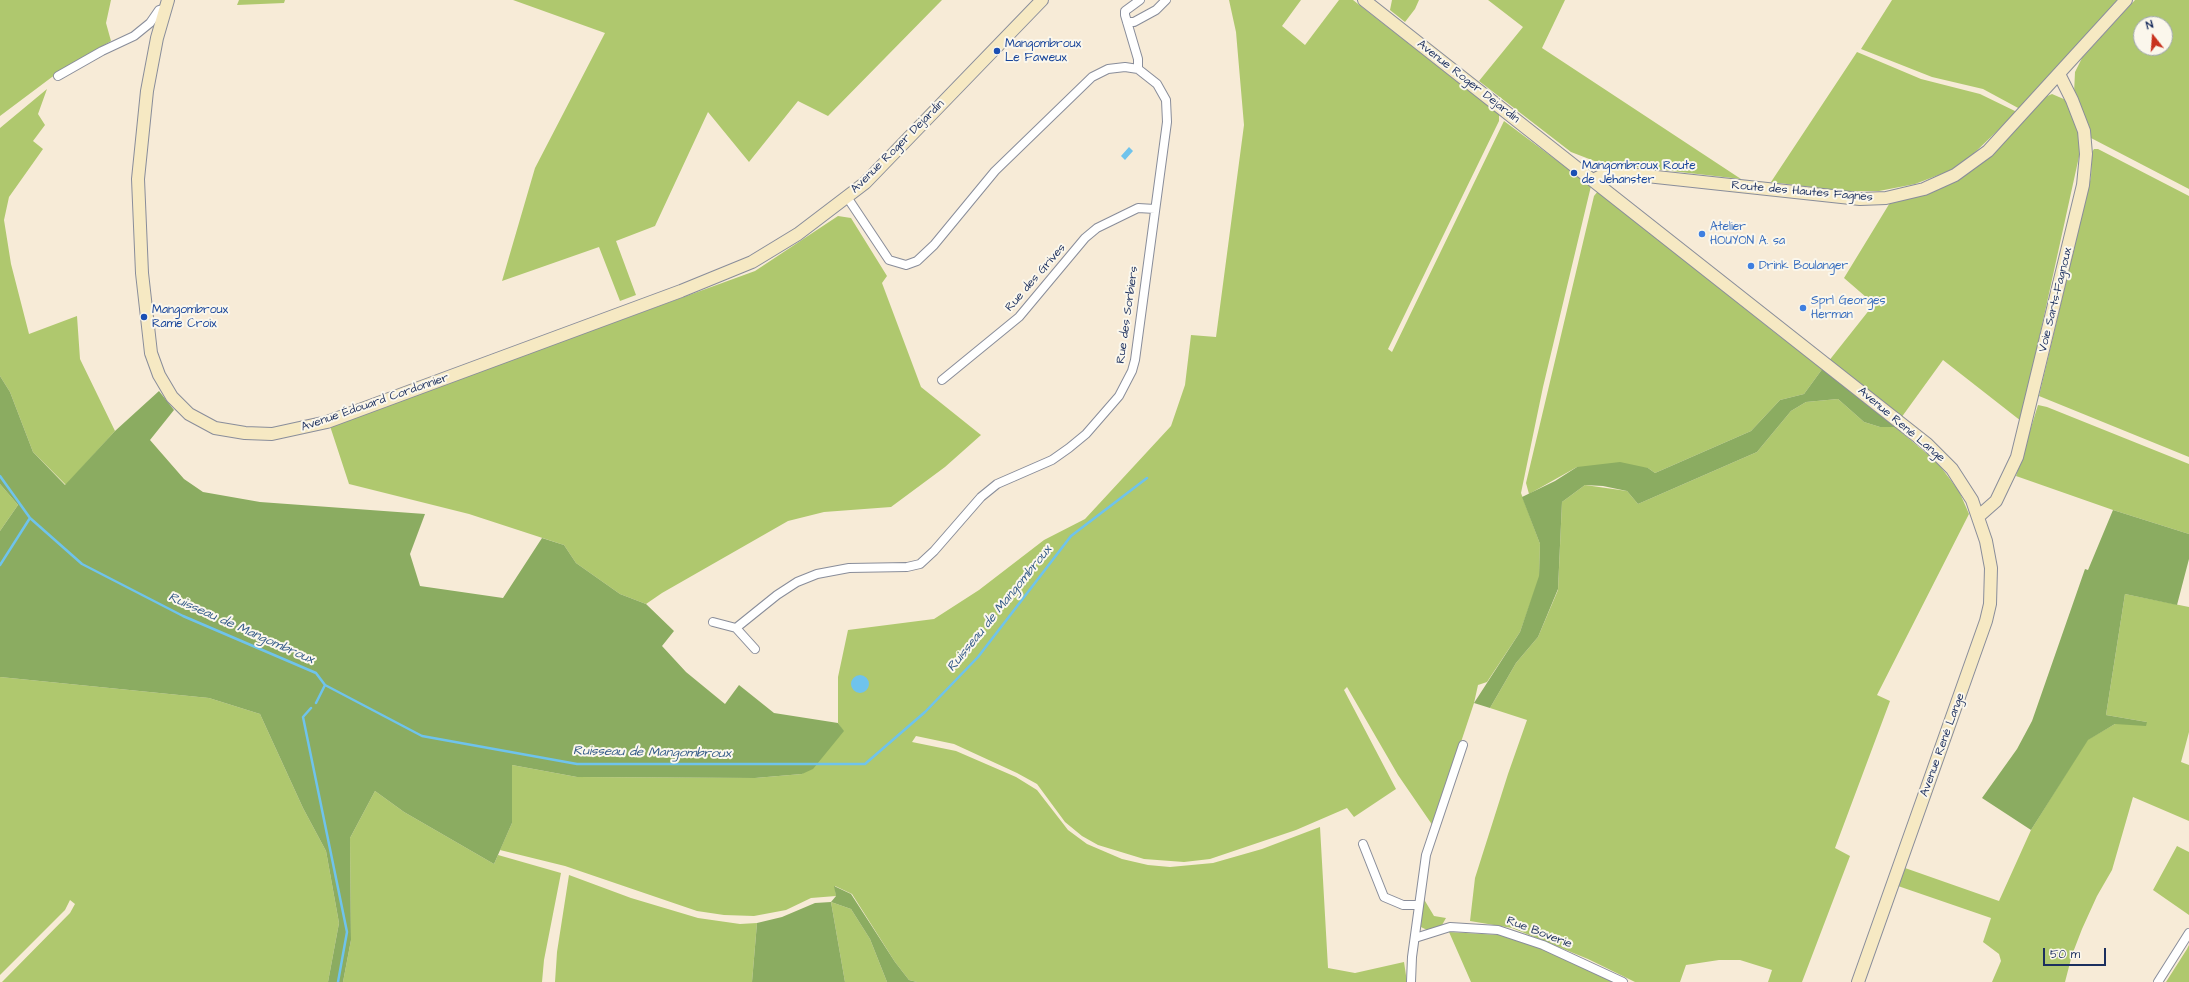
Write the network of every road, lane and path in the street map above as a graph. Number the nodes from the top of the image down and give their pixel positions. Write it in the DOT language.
graph roads {
  1 [pos="1042,0"];
  2 [pos="1140,0"];
  3 [pos="1166,0"];
  4 [pos="1364,0"];
  5 [pos="2126,0"];
  6 [pos="167,4"];
  7 [pos="1127,22"];
  8 [pos="1138,69"];
  9 [pos="2059,74"];
  10 [pos="58,76"];
  11 [pos="1572,164"];
  12 [pos="1593,180"];
  13 [pos="847,197"];
  14 [pos="1155,209"];
  15 [pos="713,279"];
  16 [pos="942,380"];
  17 [pos="1978,516"];
  18 [pos="713,622"];
  19 [pos="736,628"];
  20 [pos="755,649"];
  21 [pos="1463,745"];
  22 [pos="1363,844"];
  23 [pos="1418,906"];
  24 [pos="2189,933"];
  25 [pos="1415,938"];
  26 [pos="1411,982"];
  27 [pos="1623,982"];
  28 [pos="1858,982"];
  29 [pos="2158,982"];
  1 -- 13 [label="main road, Avenue Roger Dejardin"];
  2 -- 7 [label="street"];
  3 -- 7 [label="street"];
  4 -- 11 [label="main road, Avenue Roger Dejardin"];
  5 -- 9 [label="main road, Route des Hautes Fagnes"];
  6 -- 10 [label="street"];
  6 -- 15 [label="main road, Avenue Édouard Cordonnier"];
  7 -- 8 [label="street"];
  8 -- 13 [label="street"];
  8 -- 14 [label="street, Rue des Sorbiers"];
  9 -- 12 [label="main road, Route des Hautes Fagnes"];
  9 -- 17 [label="main road, Voie Sarts-Fagnoux"];
  11 -- 12 [label="main road, Avenue René Lange"];
  12 -- 17 [label="main road, Avenue René Lange"];
  13 -- 15 [label="main road, Avenue Roger Dejardin"];
  14 -- 16 [label="street, Rue des Grives"];
  14 -- 19 [label="street, Rue des Sorbiers"];
  17 -- 28 [label="main road, Avenue René Lange"];
  18 -- 19 [label="street"];
  19 -- 20 [label="street"];
  21 -- 23 [label="street"];
  22 -- 23 [label="street"];
  23 -- 25 [label="street"];
  24 -- 29 [label="street"];
  25 -- 26 [label="street"];
  25 -- 27 [label="street, Rue Boverie"];
}
